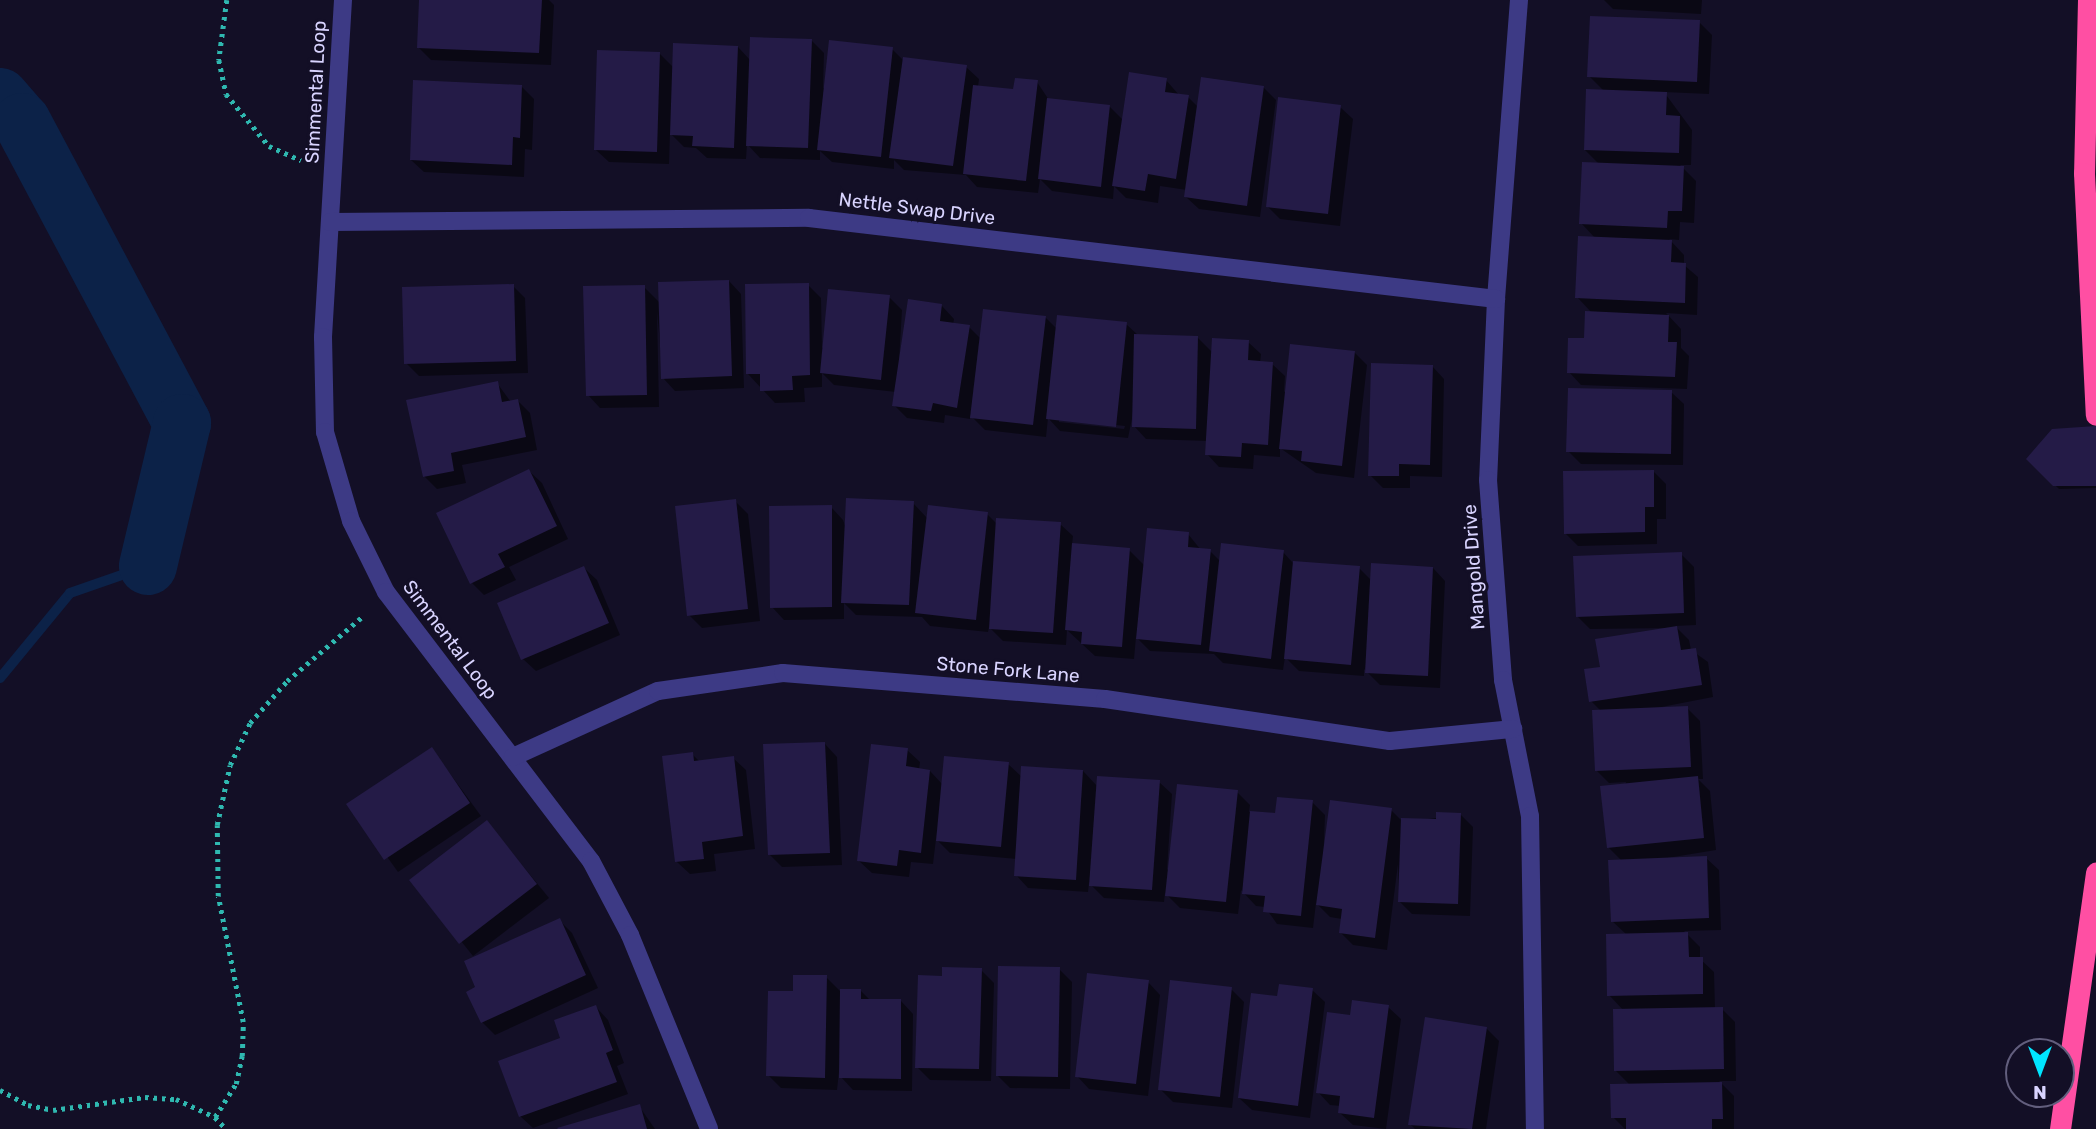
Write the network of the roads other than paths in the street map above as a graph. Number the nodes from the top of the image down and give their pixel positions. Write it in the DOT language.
graph roads {
  1 [pos="343,0"];
  2 [pos="1519,0"];
  3 [pos="2088,0"];
  4 [pos="330,222"];
  5 [pos="1496,299"];
  6 [pos="2096,415"];
  7 [pos="1513,729"];
  8 [pos="513,757"];
  9 [pos="2096,873"];
  10 [pos="709,1129"];
  11 [pos="1535,1129"];
  12 [pos="2060,1129"];
  1 -- 4 [label="street, Simmental Loop"];
  2 -- 5 [label="street, Mangold Drive"];
  3 -- 6 [label="highway"];
  4 -- 5 [label="street, Nettle Swap Drive"];
  4 -- 8 [label="street, Simmental Loop"];
  5 -- 7 [label="street, Mangold Drive"];
  7 -- 8 [label="street, Stone Fork Lane"];
  7 -- 11 [label="street, Mangold Drive"];
  8 -- 10 [label="street, Simmental Loop"];
  9 -- 12 [label="highway"];
}
